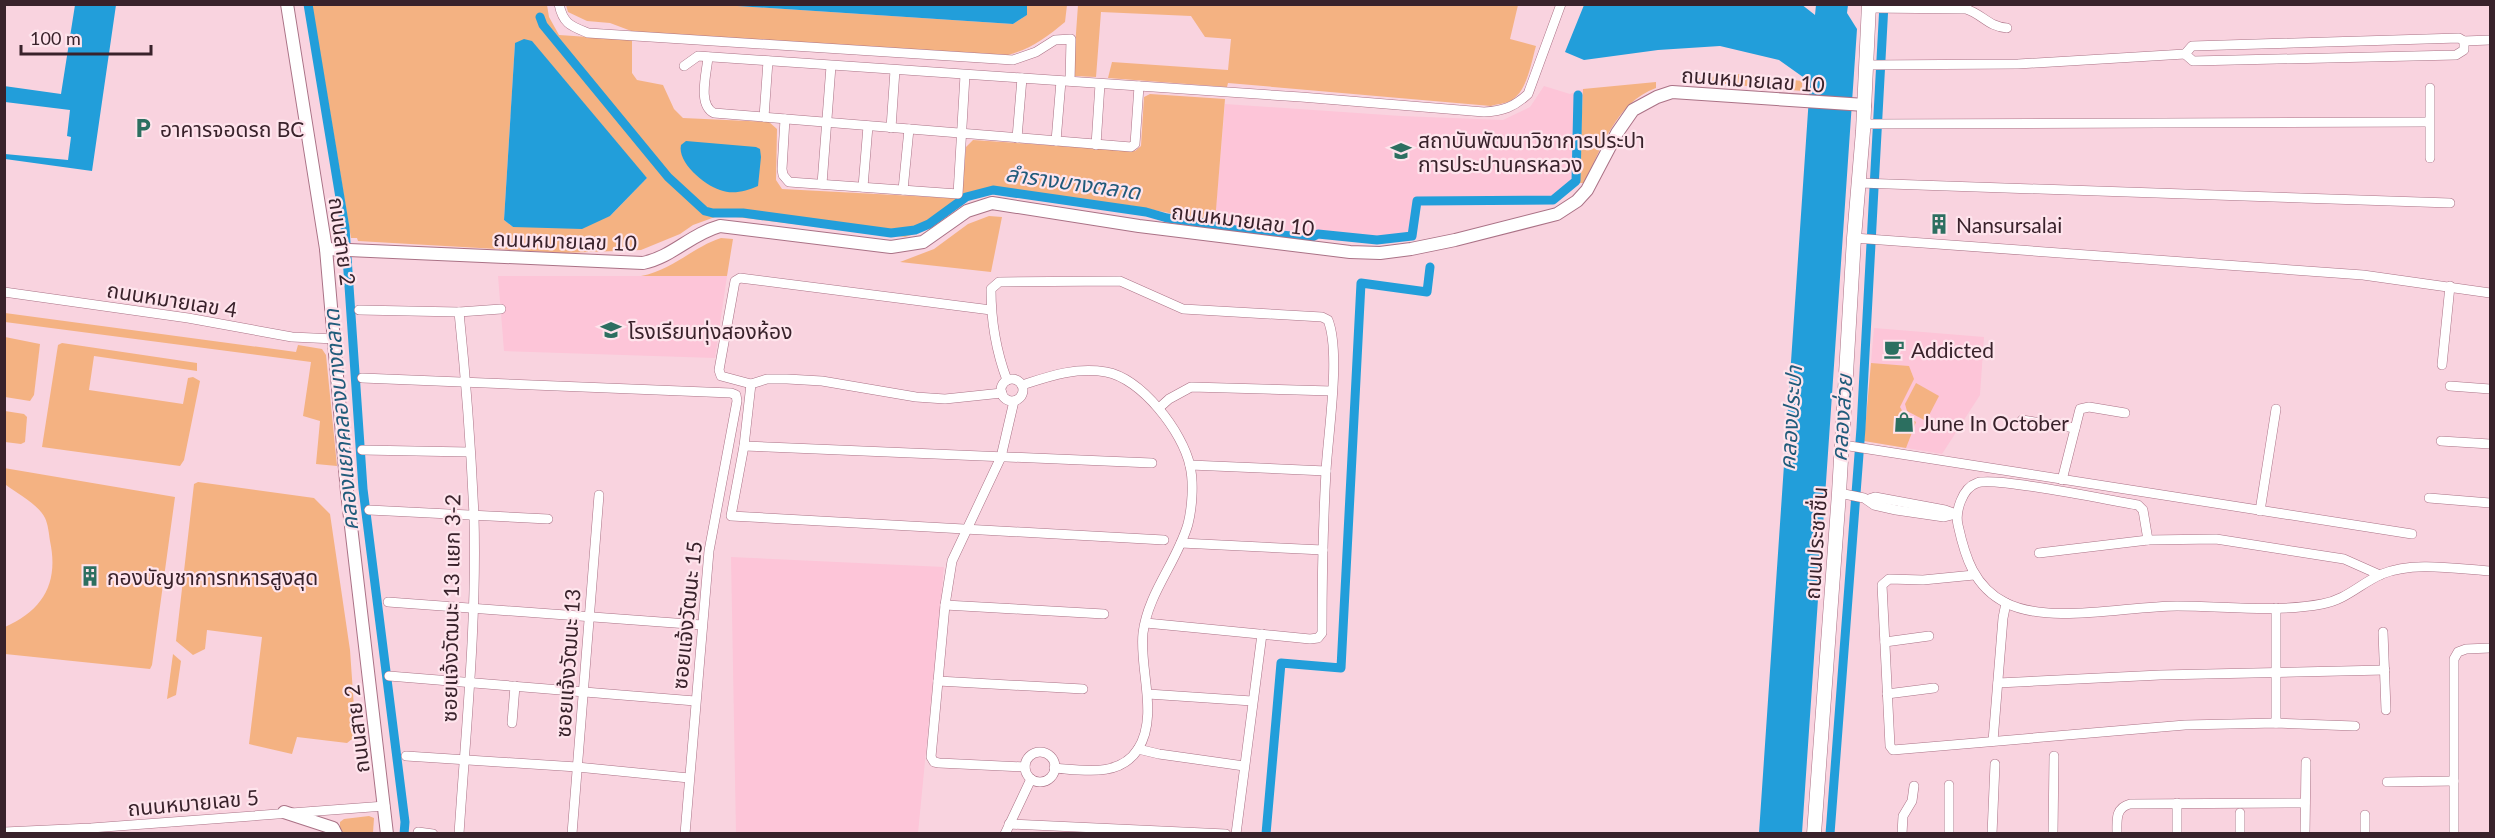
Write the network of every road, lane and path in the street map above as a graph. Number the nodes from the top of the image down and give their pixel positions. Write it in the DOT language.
graph roads {
  1 [pos="287,4"];
  2 [pos="559,4"];
  3 [pos="1561,4"];
  4 [pos="1877,7"];
  5 [pos="2007,28"];
  6 [pos="2490,40"];
  7 [pos="2352,41"];
  8 [pos="2464,41"];
  9 [pos="2244,45"];
  10 [pos="2185,54"];
  11 [pos="2352,55"];
  12 [pos="708,57"];
  13 [pos="2245,59"];
  14 [pos="768,61"];
  15 [pos="684,66"];
  16 [pos="831,66"];
  17 [pos="1871,66"];
  18 [pos="895,70"];
  19 [pos="965,75"];
  20 [pos="1022,78"];
  21 [pos="1065,81"];
  22 [pos="1101,84"];
  23 [pos="1139,86"];
  24 [pos="2430,88"];
  25 [pos="1860,105"];
  26 [pos="764,117"];
  27 [pos="785,119"];
  28 [pos="827,122"];
  29 [pos="2429,122"];
  30 [pos="1868,124"];
  31 [pos="868,126"];
  32 [pos="891,128"];
  33 [pos="909,129"];
  34 [pos="962,134"];
  35 [pos="1017,138"];
  36 [pos="1056,141"];
  37 [pos="1096,145"];
  38 [pos="2430,158"];
  39 [pos="1864,183"];
  40 [pos="822,184"];
  41 [pos="863,187"];
  42 [pos="903,190"];
  43 [pos="2450,203"];
  44 [pos="1858,238"];
  45 [pos="326,249"];
  46 [pos="2450,286"];
  47 [pos="4,292"];
  48 [pos="2490,293"];
  49 [pos="359,309"];
  50 [pos="501,309"];
  51 [pos="991,310"];
  52 [pos="459,312"];
  53 [pos="335,339"];
  54 [pos="2442,365"];
  55 [pos="362,378"];
  56 [pos="1008,380"];
  57 [pos="466,384"];
  58 [pos="751,384"];
  59 [pos="1022,385"];
  60 [pos="2450,386"];
  61 [pos="2490,389"];
  62 [pos="1332,391"];
  63 [pos="1002,393"];
  64 [pos="1014,400"];
  65 [pos="1159,408"];
  66 [pos="2276,409"];
  67 [pos="2125,412"];
  68 [pos="2022,420"];
  69 [pos="2075,428"];
  70 [pos="2440,441"];
  71 [pos="2490,444"];
  72 [pos="744,446"];
  73 [pos="1846,446"];
  74 [pos="362,450"];
  75 [pos="469,452"];
  76 [pos="1001,457"];
  77 [pos="1152,462"];
  78 [pos="1190,465"];
  79 [pos="1326,471"];
  80 [pos="2062,480"];
  81 [pos="1844,494"];
  82 [pos="598,495"];
  83 [pos="2429,498"];
  84 [pos="2490,503"];
  85 [pos="369,510"];
  86 [pos="2260,511"];
  87 [pos="1956,514"];
  88 [pos="474,516"];
  89 [pos="548,519"];
  90 [pos="966,531"];
  91 [pos="2412,534"];
  92 [pos="1164,540"];
  93 [pos="2148,540"];
  94 [pos="1181,543"];
  95 [pos="1323,550"];
  96 [pos="2039,553"];
  97 [pos="2490,571"];
  98 [pos="1974,575"];
  99 [pos="2380,575"];
  100 [pos="388,602"];
  101 [pos="2006,603"];
  102 [pos="945,605"];
  103 [pos="2276,608"];
  104 [pos="473,609"];
  105 [pos="1104,614"];
  106 [pos="589,618"];
  107 [pos="1146,623"];
  108 [pos="702,625"];
  109 [pos="2383,632"];
  110 [pos="1262,634"];
  111 [pos="1929,636"];
  112 [pos="1885,642"];
  113 [pos="2490,648"];
  114 [pos="2385,670"];
  115 [pos="2276,672"];
  116 [pos="389,676"];
  117 [pos="938,681"];
  118 [pos="468,683"];
  119 [pos="1998,683"];
  120 [pos="515,686"];
  121 [pos="1934,688"];
  122 [pos="1083,689"];
  123 [pos="583,693"];
  124 [pos="1148,694"];
  125 [pos="1887,694"];
  126 [pos="695,701"];
  127 [pos="1252,701"];
  128 [pos="2386,710"];
  129 [pos="512,723"];
  130 [pos="2276,723"];
  131 [pos="2355,726"];
  132 [pos="1993,741"];
  133 [pos="1138,749"];
  134 [pos="406,756"];
  135 [pos="2054,756"];
  136 [pos="464,760"];
  137 [pos="2306,762"];
  138 [pos="1995,764"];
  139 [pos="1244,766"];
  140 [pos="577,767"];
  141 [pos="1025,767"];
  142 [pos="1054,768"];
  143 [pos="689,778"];
  144 [pos="1031,779"];
  145 [pos="2454,781"];
  146 [pos="2387,782"];
  147 [pos="1949,785"];
  148 [pos="1914,786"];
  149 [pos="2177,803"];
  150 [pos="2305,803"];
  151 [pos="385,806"];
  152 [pos="284,812"];
  153 [pos="2240,813"];
  154 [pos="2365,815"];
  155 [pos="1009,824"];
  156 [pos="4,832"];
  157 [pos="54,832"];
  158 [pos="418,832"];
  159 [pos="29,833"];
  160 [pos="336,834"];
  161 [pos="387,834"];
  162 [pos="432,834"];
  163 [pos="459,834"];
  164 [pos="572,834"];
  165 [pos="685,834"];
  166 [pos="1005,834"];
  167 [pos="1226,834"];
  168 [pos="1236,834"];
  169 [pos="1814,834"];
  170 [pos="1902,834"];
  171 [pos="1948,834"];
  172 [pos="1992,834"];
  173 [pos="2053,834"];
  174 [pos="2117,834"];
  175 [pos="2177,834"];
  176 [pos="2240,834"];
  177 [pos="2305,834"];
  178 [pos="2365,834"];
  179 [pos="2454,834"];
  1 -- 45 [label="street, ถนนสาย 2"];
  2 -- 21 [label="street"];
  3 -- 23 [label="street"];
  4 -- 5 [label="street"];
  4 -- 17 [label="main road, ถนนประชาชื่น"];
  6 -- 8 [label="street"];
  7 -- 8 [label="street"];
  7 -- 9 [label="street"];
  7 -- 11 [label="street"];
  8 -- 11 [label="street"];
  9 -- 10 [label="street"];
  9 -- 13 [label="street"];
  10 -- 13 [label="street"];
  10 -- 17 [label="street"];
  11 -- 13 [label="street"];
  12 -- 14 [label="street"];
  12 -- 15 [label="street"];
  12 -- 26 [label="street"];
  14 -- 16 [label="street"];
  14 -- 26 [label="street"];
  16 -- 18 [label="street"];
  16 -- 28 [label="street"];
  17 -- 25 [label="main road, ถนนประชาชื่น"];
  18 -- 19 [label="street"];
  18 -- 32 [label="street"];
  19 -- 20 [label="street"];
  19 -- 34 [label="street"];
  20 -- 21 [label="street"];
  20 -- 35 [label="street"];
  21 -- 22 [label="street"];
  21 -- 36 [label="street"];
  22 -- 23 [label="street"];
  22 -- 37 [label="street"];
  23 -- 37 [label="street"];
  24 -- 29 [label="street"];
  25 -- 30 [label="main road, ถนนประชาชื่น"];
  25 -- 45 [label="street, ถนนหมายเลข 10"];
  26 -- 27 [label="street"];
  27 -- 28 [label="street"];
  27 -- 40 [label="street"];
  28 -- 31 [label="street"];
  28 -- 40 [label="street"];
  29 -- 30 [label="street"];
  29 -- 38 [label="street"];
  30 -- 39 [label="main road, ถนนประชาชื่น"];
  31 -- 32 [label="street"];
  31 -- 41 [label="street"];
  32 -- 33 [label="street"];
  33 -- 34 [label="street"];
  33 -- 42 [label="street"];
  34 -- 35 [label="street"];
  34 -- 42 [label="street"];
  35 -- 36 [label="street"];
  36 -- 37 [label="street"];
  39 -- 43 [label="street"];
  39 -- 44 [label="main road, ถนนประชาชื่น"];
  40 -- 41 [label="street"];
  41 -- 42 [label="street"];
  44 -- 46 [label="street"];
  44 -- 73 [label="main road, ถนนประชาชื่น"];
  45 -- 53 [label="street, ถนนสาย 2"];
  46 -- 48 [label="street"];
  46 -- 54 [label="street"];
  47 -- 53 [label="street, ถนนหมายเลข 4"];
  49 -- 52 [label="street"];
  50 -- 52 [label="street"];
  51 -- 56 [label="street"];
  51 -- 58 [label="street"];
  51 -- 62 [label="street"];
  52 -- 57 [label="street, ซอยแจ้งวัฒนะ 13 แยก 3-2"];
  53 -- 151 [label="street, ถนนสาย 2"];
  55 -- 57 [label="street"];
  56 -- 59 [label="street"];
  56 -- 63 [label="street"];
  57 -- 75 [label="street, ซอยแจ้งวัฒนะ 13 แยก 3-2"];
  57 -- 108 [label="street, ซอยแจ้งวัฒนะ 15"];
  58 -- 63 [label="street"];
  58 -- 72 [label="street"];
  59 -- 64 [label="street"];
  59 -- 65 [label="street"];
  60 -- 61 [label="street"];
  62 -- 65 [label="street"];
  62 -- 79 [label="street"];
  63 -- 64 [label="street"];
  64 -- 76 [label="street"];
  65 -- 78 [label="street"];
  66 -- 86 [label="street"];
  67 -- 69 [label="street"];
  68 -- 69 [label="street"];
  69 -- 80 [label="street"];
  70 -- 71 [label="street"];
  72 -- 76 [label="street"];
  72 -- 90 [label="street"];
  73 -- 80 [label="street"];
  73 -- 81 [label="main road, ถนนประชาชื่น"];
  74 -- 75 [label="street"];
  75 -- 88 [label="street, ซอยแจ้งวัฒนะ 13 แยก 3-2"];
  76 -- 77 [label="street"];
  76 -- 90 [label="street"];
  78 -- 79 [label="street"];
  78 -- 94 [label="street"];
  79 -- 95 [label="street"];
  80 -- 86 [label="street"];
  81 -- 87 [label="street"];
  81 -- 169 [label="main road, ถนนประชาชื่น"];
  82 -- 106 [label="street, ซอยแจ้งวัฒนะ 13"];
  83 -- 84 [label="street"];
  85 -- 88 [label="street"];
  86 -- 91 [label="street"];
  87 -- 93 [label="street"];
  87 -- 98 [label="street"];
  88 -- 89 [label="street"];
  88 -- 104 [label="street, ซอยแจ้งวัฒนะ 13 แยก 3-2"];
  90 -- 92 [label="street"];
  90 -- 102 [label="street"];
  93 -- 96 [label="street"];
  93 -- 99 [label="street"];
  94 -- 95 [label="street"];
  94 -- 107 [label="street"];
  95 -- 110 [label="street"];
  97 -- 99 [label="street"];
  98 -- 101 [label="street"];
  98 -- 112 [label="street"];
  99 -- 103 [label="street"];
  100 -- 104 [label="street"];
  101 -- 103 [label="street"];
  101 -- 119 [label="street"];
  102 -- 105 [label="street"];
  102 -- 117 [label="street"];
  103 -- 115 [label="street"];
  104 -- 106 [label="street"];
  104 -- 118 [label="street, ซอยแจ้งวัฒนะ 13 แยก 3-2"];
  106 -- 108 [label="street"];
  106 -- 123 [label="street, ซอยแจ้งวัฒนะ 13"];
  107 -- 110 [label="street"];
  107 -- 124 [label="street"];
  108 -- 126 [label="street, ซอยแจ้งวัฒนะ 15"];
  109 -- 114 [label="street"];
  110 -- 127 [label="street"];
  111 -- 112 [label="street"];
  112 -- 125 [label="street"];
  113 -- 145 [label="street"];
  114 -- 115 [label="street"];
  114 -- 128 [label="street"];
  115 -- 119 [label="street"];
  115 -- 130 [label="street"];
  116 -- 118 [label="street"];
  117 -- 122 [label="street"];
  117 -- 141 [label="street"];
  118 -- 120 [label="street"];
  118 -- 136 [label="street, ซอยแจ้งวัฒนะ 13 แยก 3-2"];
  119 -- 132 [label="street"];
  120 -- 123 [label="street"];
  120 -- 129 [label="street"];
  121 -- 125 [label="street"];
  123 -- 126 [label="street"];
  123 -- 140 [label="street, ซอยแจ้งวัฒนะ 13"];
  124 -- 127 [label="street"];
  124 -- 133 [label="street"];
  125 -- 132 [label="street"];
  126 -- 143 [label="street, ซอยแจ้งวัฒนะ 15"];
  127 -- 139 [label="street"];
  130 -- 131 [label="street"];
  130 -- 132 [label="street"];
  133 -- 139 [label="street"];
  133 -- 142 [label="street"];
  134 -- 136 [label="street"];
  135 -- 173 [label="street"];
  136 -- 140 [label="street"];
  136 -- 163 [label="street, ซอยแจ้งวัฒนะ 13 แยก 3-2"];
  137 -- 150 [label="street"];
  138 -- 172 [label="street"];
  139 -- 168 [label="street"];
  140 -- 143 [label="street"];
  140 -- 164 [label="street, ซอยแจ้งวัฒนะ 13"];
  141 -- 142 [label="street"];
  141 -- 144 [label="street"];
  142 -- 144 [label="street"];
  143 -- 165 [label="street, ซอยแจ้งวัฒนะ 15"];
  144 -- 155 [label="street"];
  145 -- 146 [label="street"];
  145 -- 179 [label="street"];
  147 -- 171 [label="street"];
  148 -- 170 [label="street"];
  149 -- 150 [label="street"];
  149 -- 174 [label="street"];
  149 -- 175 [label="street"];
  150 -- 177 [label="street"];
  151 -- 152 [label="street, ถนนหมายเลข 5"];
  151 -- 161 [label="street, ถนนสาย 2"];
  152 -- 157 [label="street, ถนนหมายเลข 5"];
  152 -- 160 [label="street"];
  153 -- 176 [label="street"];
  154 -- 178 [label="street"];
  155 -- 166 [label="street"];
  155 -- 167 [label="street"];
  156 -- 159 [label="street, ถนนหมายเลข 5"];
  157 -- 159 [label="street, ถนนหมายเลข 5"];
  158 -- 162 [label="street"];
}
